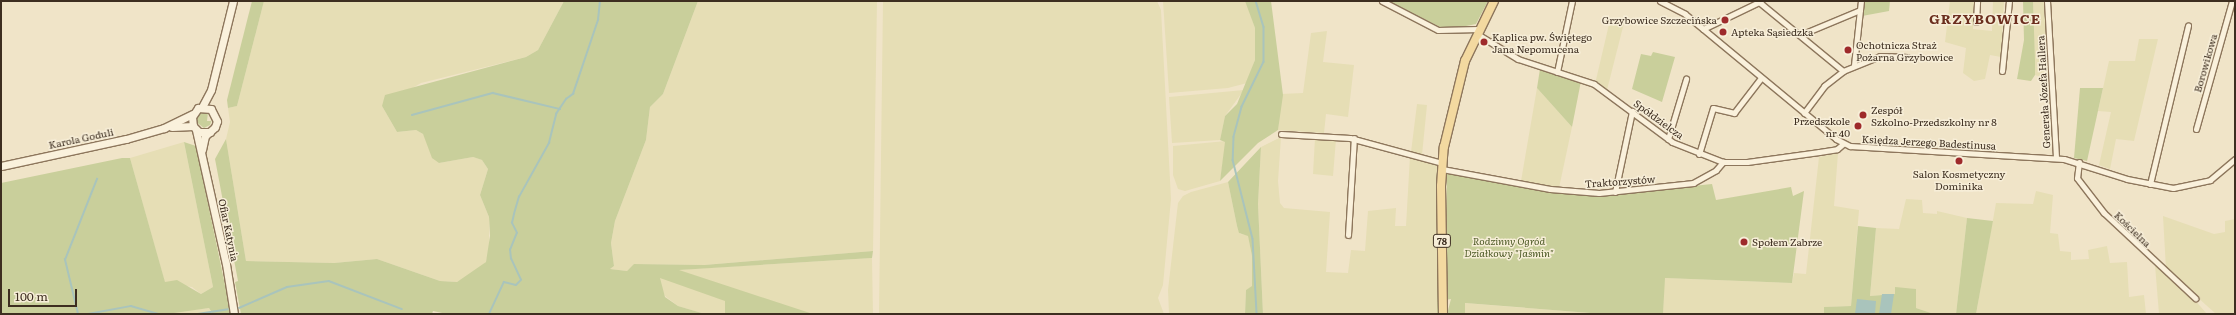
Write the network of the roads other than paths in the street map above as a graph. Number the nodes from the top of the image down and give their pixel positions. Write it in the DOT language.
graph roads {
  1 [pos="233,1"];
  2 [pos="1382,1"];
  3 [pos="1494,1"];
  4 [pos="1572,1"];
  5 [pos="1660,1"];
  6 [pos="1861,1"];
  7 [pos="1977,1"];
  8 [pos="2009,1"];
  9 [pos="2047,1"];
  10 [pos="2232,1"];
  11 [pos="1760,2"];
  12 [pos="1860,10"];
  13 [pos="1976,22"];
  14 [pos="2188,26"];
  15 [pos="1703,29"];
  16 [pos="1478,32"];
  17 [pos="1800,35"];
  18 [pos="1907,57"];
  19 [pos="1854,66"];
  20 [pos="1843,71"];
  21 [pos="2002,71"];
  22 [pos="1557,72"];
  23 [pos="1761,78"];
  24 [pos="1686,79"];
  25 [pos="211,90"];
  26 [pos="202,107"];
  27 [pos="214,111"];
  28 [pos="1632,111"];
  29 [pos="1804,113"];
  30 [pos="193,114"];
  31 [pos="164,128"];
  32 [pos="194,128"];
  33 [pos="2196,129"];
  34 [pos="210,132"];
  35 [pos="1281,134"];
  36 [pos="1354,138"];
  37 [pos="1668,138"];
  38 [pos="1843,144"];
  39 [pos="202,151"];
  40 [pos="1699,154"];
  41 [pos="2056,158"];
  42 [pos="2235,159"];
  43 [pos="1723,162"];
  44 [pos="2079,162"];
  45 [pos="1,166"];
  46 [pos="1442,166"];
  47 [pos="2150,184"];
  48 [pos="1616,192"];
  49 [pos="1348,235"];
  50 [pos="2195,298"];
  51 [pos="234,314"];
  52 [pos="1443,314"];
  1 -- 25 [label="street"];
  2 -- 16 [label="street"];
  3 -- 16 [label="main road, 78"];
  4 -- 22 [label="street"];
  5 -- 15 [label="street, Księdza Jerzego Badestinusa"];
  6 -- 12 [label="street"];
  7 -- 13 [label="street"];
  8 -- 21 [label="street"];
  9 -- 41 [label="street, Generała Józefa Hallera"];
  10 -- 33 [label="street, Borowikowa"];
  11 -- 15 [label="street"];
  11 -- 17 [label="street"];
  12 -- 17 [label="street"];
  12 -- 19 [label="street"];
  14 -- 47 [label="street"];
  15 -- 23 [label="street, Księdza Jerzego Badestinusa"];
  16 -- 22 [label="street, Spółdzielcza"];
  16 -- 46 [label="main road, 78"];
  17 -- 20 [label="street"];
  18 -- 19 [label="street"];
  19 -- 20 [label="street"];
  20 -- 29 [label="street"];
  22 -- 28 [label="street, Spółdzielcza"];
  23 -- 29 [label="street, Księdza Jerzego Badestinusa"];
  23 -- 40 [label="street"];
  24 -- 37 [label="street"];
  25 -- 26 [label="street"];
  25 -- 27 [label="street"];
  26 -- 27 [label="street"];
  26 -- 30 [label="street"];
  27 -- 34 [label="street"];
  28 -- 37 [label="street, Spółdzielcza"];
  28 -- 48 [label="street"];
  29 -- 38 [label="street, Księdza Jerzego Badestinusa"];
  30 -- 31 [label="street, Karola Goduli"];
  30 -- 32 [label="street"];
  31 -- 32 [label="street, Karola Goduli"];
  31 -- 45 [label="street, Karola Goduli"];
  32 -- 34 [label="street"];
  32 -- 39 [label="street, Ofiar Katynia"];
  34 -- 39 [label="street"];
  35 -- 36 [label="street, Traktorzystów"];
  36 -- 46 [label="street, Traktorzystów"];
  36 -- 49 [label="street"];
  37 -- 40 [label="street, Spółdzielcza"];
  38 -- 41 [label="street, Księdza Jerzego Badestinusa"];
  38 -- 43 [label="street, Spółdzielcza"];
  39 -- 51 [label="street, Ofiar Katynia"];
  40 -- 43 [label="street, Spółdzielcza"];
  41 -- 44 [label="street, Księdza Jerzego Badestinusa"];
  42 -- 47 [label="street, Księdza Jerzego Badestinusa"];
  43 -- 48 [label="street, Traktorzystów"];
  44 -- 47 [label="street, Księdza Jerzego Badestinusa"];
  44 -- 50 [label="street, Kościelna"];
  46 -- 48 [label="street, Traktorzystów"];
  46 -- 52 [label="main road, 78"];
}
